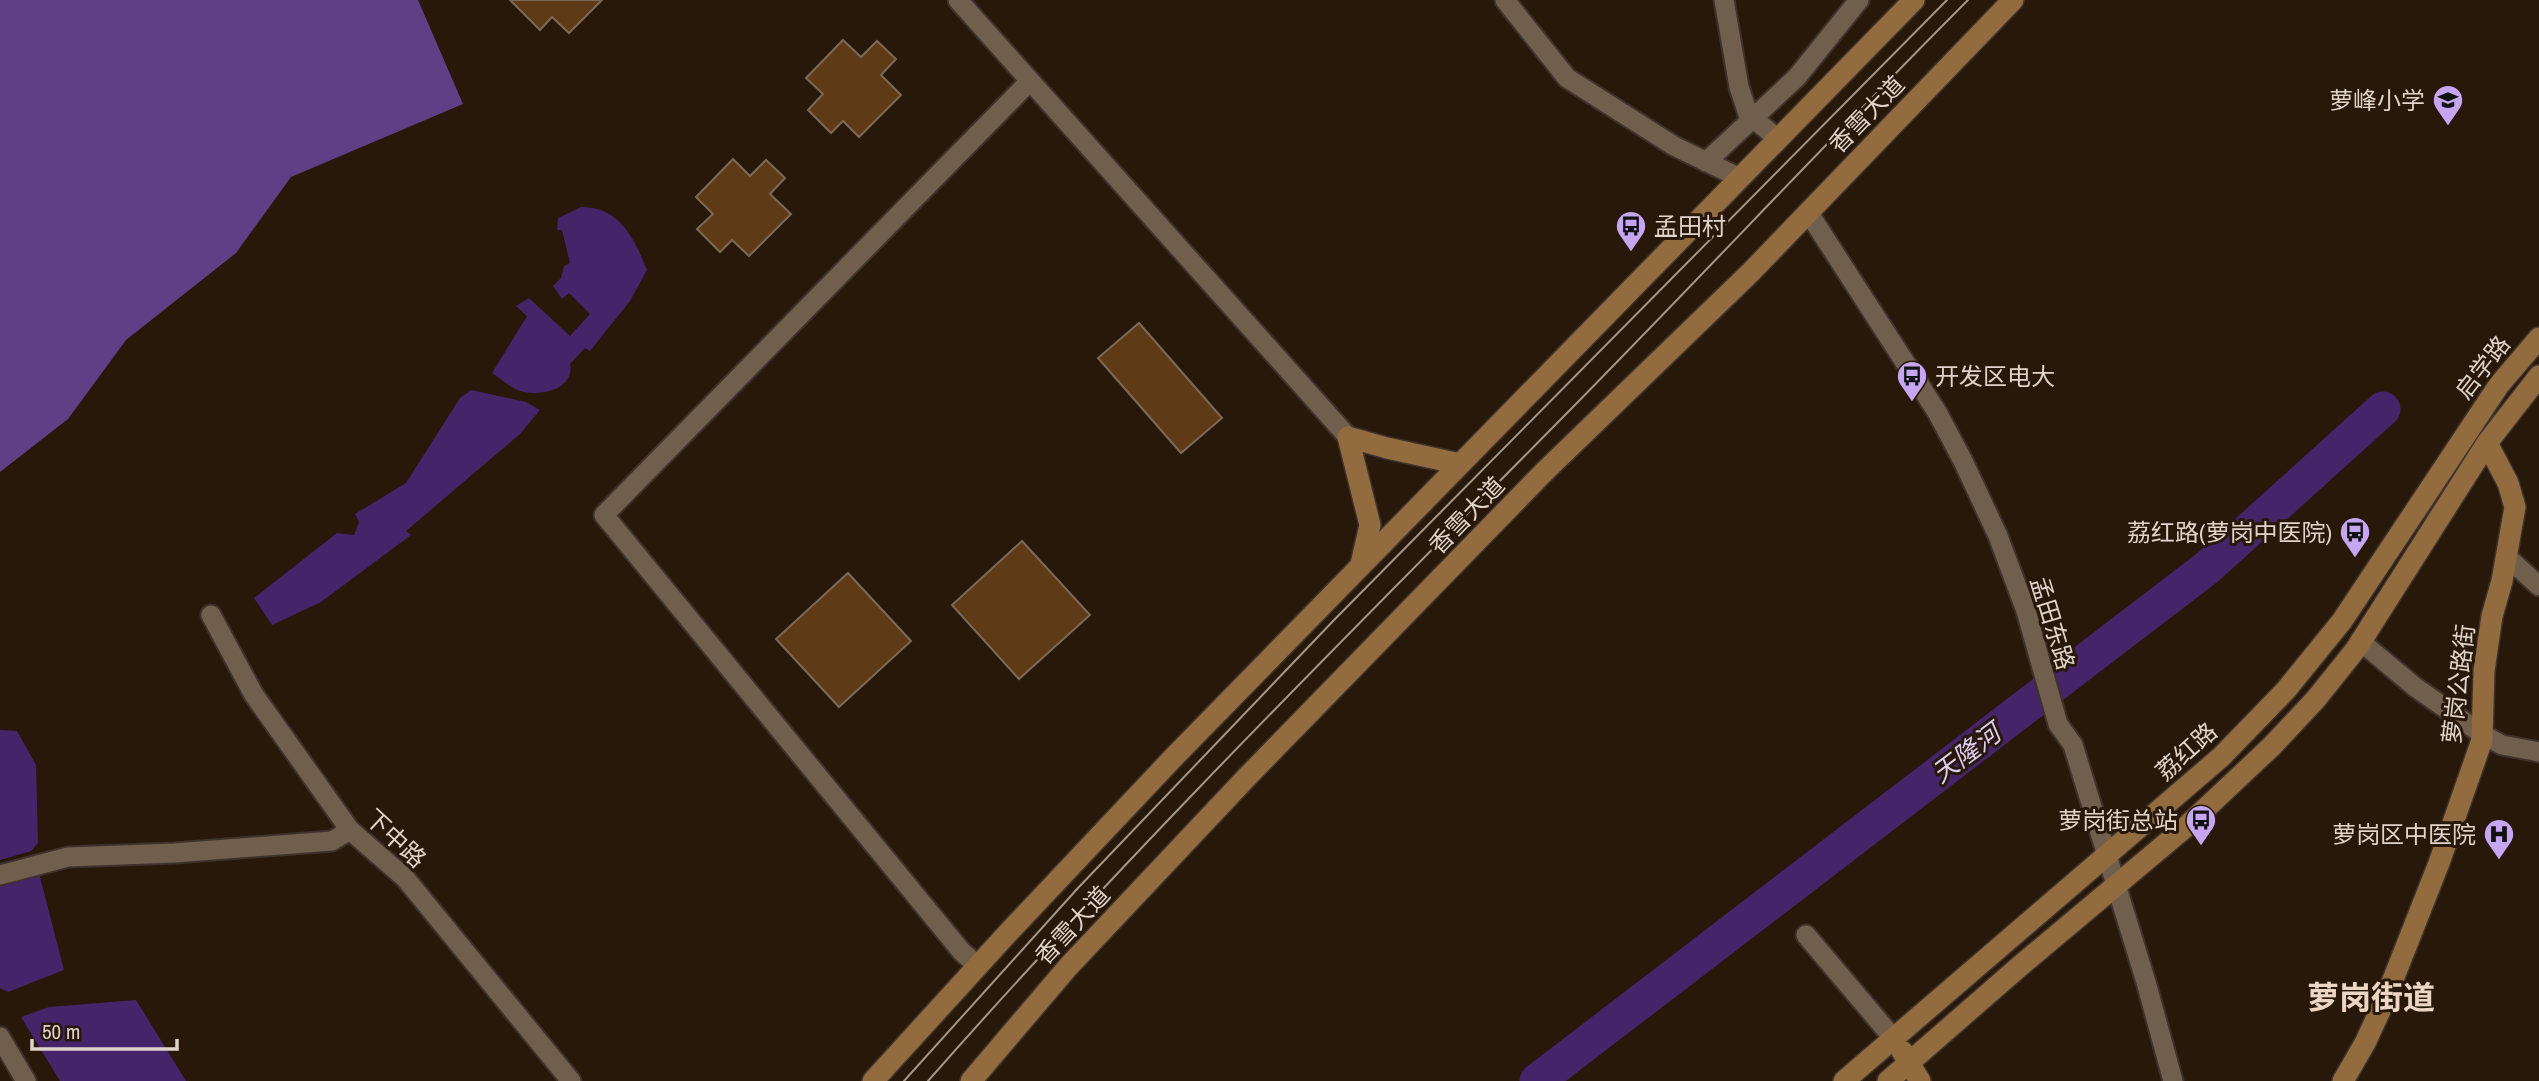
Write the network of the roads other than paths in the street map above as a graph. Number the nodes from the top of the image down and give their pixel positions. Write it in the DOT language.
graph roads {
  1 [pos="958,0"];
  2 [pos="1504,0"];
  3 [pos="1724,0"];
  4 [pos="1859,0"];
  5 [pos="1914,0"];
  6 [pos="2013,0"];
  7 [pos="1030,81"];
  8 [pos="1753,118"];
  9 [pos="1778,139"];
  10 [pos="1706,162"];
  11 [pos="1740,178"];
  12 [pos="1808,212"];
  13 [pos="2539,338"];
  14 [pos="2539,376"];
  15 [pos="2468,429"];
  16 [pos="1348,437"];
  17 [pos="2487,443"];
  18 [pos="1460,464"];
  19 [pos="2506,556"];
  20 [pos="1361,565"];
  21 [pos="2539,586"];
  22 [pos="211,615"];
  23 [pos="2361,641"];
  24 [pos="2311,661"];
  25 [pos="2332,679"];
  26 [pos="2482,734"];
  27 [pos="2539,752"];
  28 [pos="350,830"];
  29 [pos="2107,853"];
  30 [pos="0,875"];
  31 [pos="2116,885"];
  32 [pos="1806,935"];
  33 [pos="978,966"];
  34 [pos="0,1037"];
  35 [pos="1893,1038"];
  36 [pos="1914,1072"];
  37 [pos="26,1081"];
  38 [pos="571,1081"];
  39 [pos="873,1081"];
  40 [pos="971,1081"];
  41 [pos="1843,1081"];
  42 [pos="1888,1081"];
  43 [pos="2173,1081"];
  44 [pos="2343,1081"];
  1 -- 7 [label="street"];
  2 -- 10 [label="street"];
  3 -- 8 [label="street"];
  4 -- 8 [label="street"];
  5 -- 9 [label="main road, 香雪大道"];
  6 -- 12 [label="main road, 香雪大道"];
  7 -- 16 [label="street"];
  7 -- 33 [label="street"];
  8 -- 9 [label="street"];
  8 -- 10 [label="street"];
  9 -- 11 [label="main road, 香雪大道"];
  10 -- 11 [label="street"];
  11 -- 18 [label="main road, 香雪大道"];
  12 -- 29 [label="street, 孟田东路"];
  12 -- 40 [label="main road, 香雪大道"];
  13 -- 15 [label="main road, 启学路"];
  14 -- 17 [label="main road, 启学路"];
  15 -- 24 [label="main road, 荔红路"];
  16 -- 18 [label="main road"];
  16 -- 20 [label="main road"];
  17 -- 19 [label="main road, 萝岗公路街"];
  17 -- 23 [label="main road"];
  18 -- 20 [label="main road, 香雪大道"];
  19 -- 21 [label="street"];
  19 -- 26 [label="main road, 萝岗公路街"];
  20 -- 33 [label="main road, 香雪大道"];
  22 -- 28 [label="street, 下中路"];
  23 -- 25 [label="main road"];
  23 -- 26 [label="street"];
  24 -- 25 [label="main road"];
  24 -- 29 [label="main road, 荔红路"];
  25 -- 31 [label="main road"];
  26 -- 27 [label="street"];
  26 -- 44 [label="main road, 萝岗公路街"];
  28 -- 30 [label="street"];
  28 -- 38 [label="street, 下中路"];
  29 -- 31 [label="street, 孟田东路"];
  29 -- 35 [label="main road, 荔红路"];
  31 -- 36 [label="main road"];
  31 -- 43 [label="street, 孟田东路"];
  32 -- 35 [label="street"];
  33 -- 39 [label="main road, 香雪大道"];
  34 -- 37 [label="street"];
  35 -- 36 [label="main road"];
  35 -- 41 [label="main road, 荔红路"];
  36 -- 42 [label="main road"];
}
